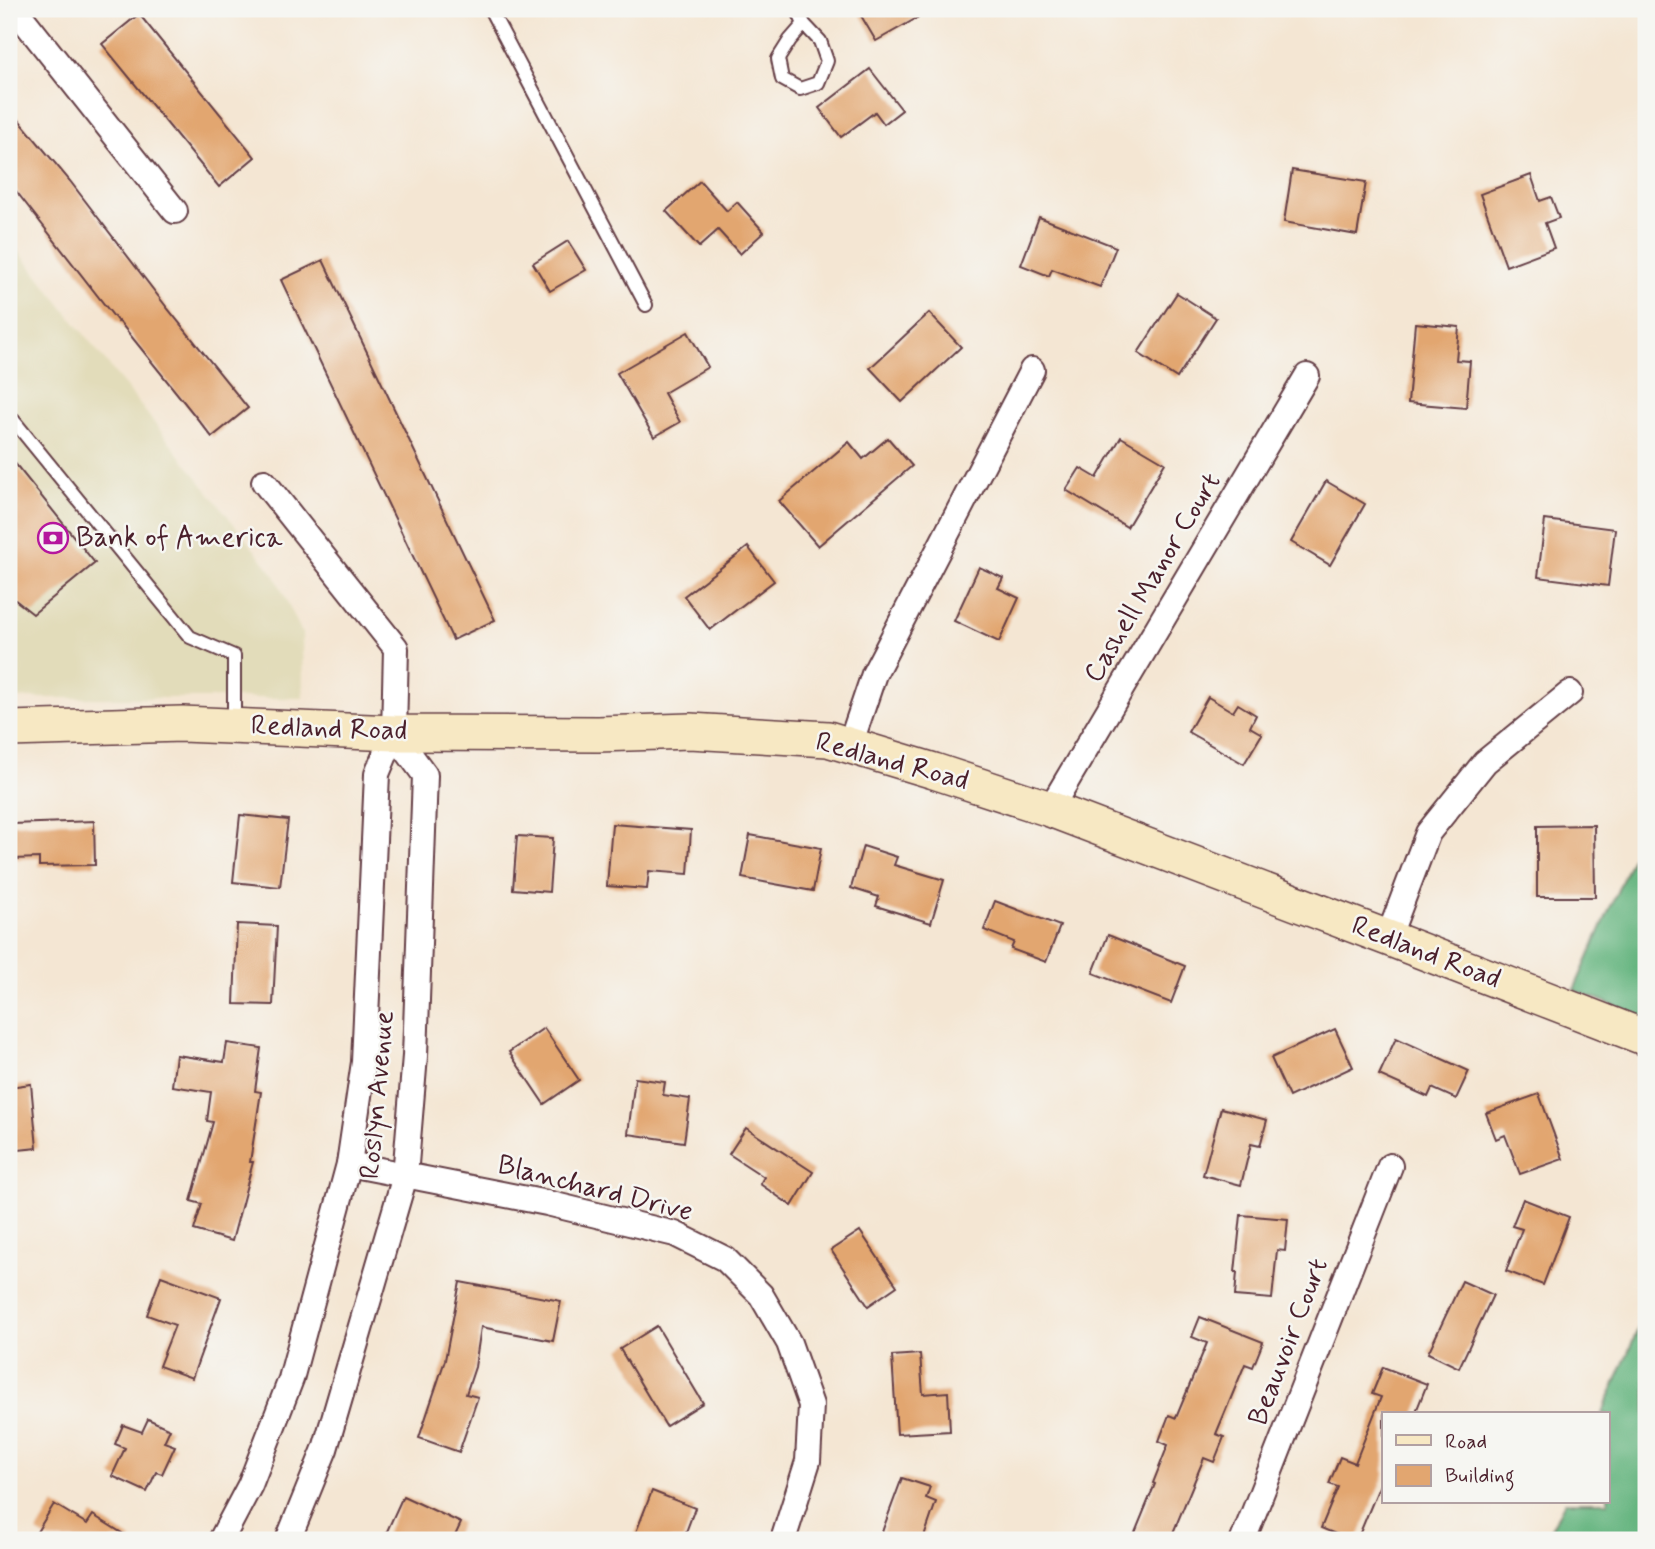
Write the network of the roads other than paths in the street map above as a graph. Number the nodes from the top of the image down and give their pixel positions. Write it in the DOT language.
graph roads {
  1 [pos="15,9"];
  2 [pos="489,9"];
  3 [pos="797,9"];
  4 [pos="804,24"];
  5 [pos="175,212"];
  6 [pos="646,305"];
  7 [pos="1032,370"];
  8 [pos="1307,376"];
  9 [pos="9,415"];
  10 [pos="264,482"];
  11 [pos="1570,693"];
  12 [pos="234,726"];
  13 [pos="9,729"];
  14 [pos="394,733"];
  15 [pos="850,745"];
  16 [pos="1050,809"];
  17 [pos="1388,938"];
  18 [pos="1646,1038"];
  19 [pos="349,1164"];
  20 [pos="1390,1166"];
  21 [pos="405,1176"];
  22 [pos="221,1540"];
  23 [pos="288,1540"];
  24 [pos="783,1540"];
  25 [pos="1243,1540"];
  1 -- 5 [label="street"];
  2 -- 6 [label="lane"];
  3 -- 4 [label="lane"];
  4 -- 4 [label="lane"];
  7 -- 15 [label="street"];
  8 -- 16 [label="street, Cashell Manor Court"];
  9 -- 12 [label="lane"];
  10 -- 14 [label="street, Roslyn Avenue"];
  11 -- 17 [label="street"];
  12 -- 13 [label="main road, Redland Road"];
  12 -- 14 [label="main road, Redland Road"];
  14 -- 15 [label="main road, Redland Road"];
  14 -- 19 [label="street, Roslyn Avenue"];
  14 -- 21 [label="street, Roslyn Avenue"];
  15 -- 16 [label="main road, Redland Road"];
  16 -- 17 [label="main road, Redland Road"];
  17 -- 18 [label="main road, Redland Road"];
  19 -- 21 [label="street, Blanchard Drive"];
  19 -- 22 [label="street, Roslyn Avenue"];
  20 -- 25 [label="street, Beauvoir Court"];
  21 -- 23 [label="street, Roslyn Avenue"];
  21 -- 24 [label="street, Blanchard Drive"];
}
